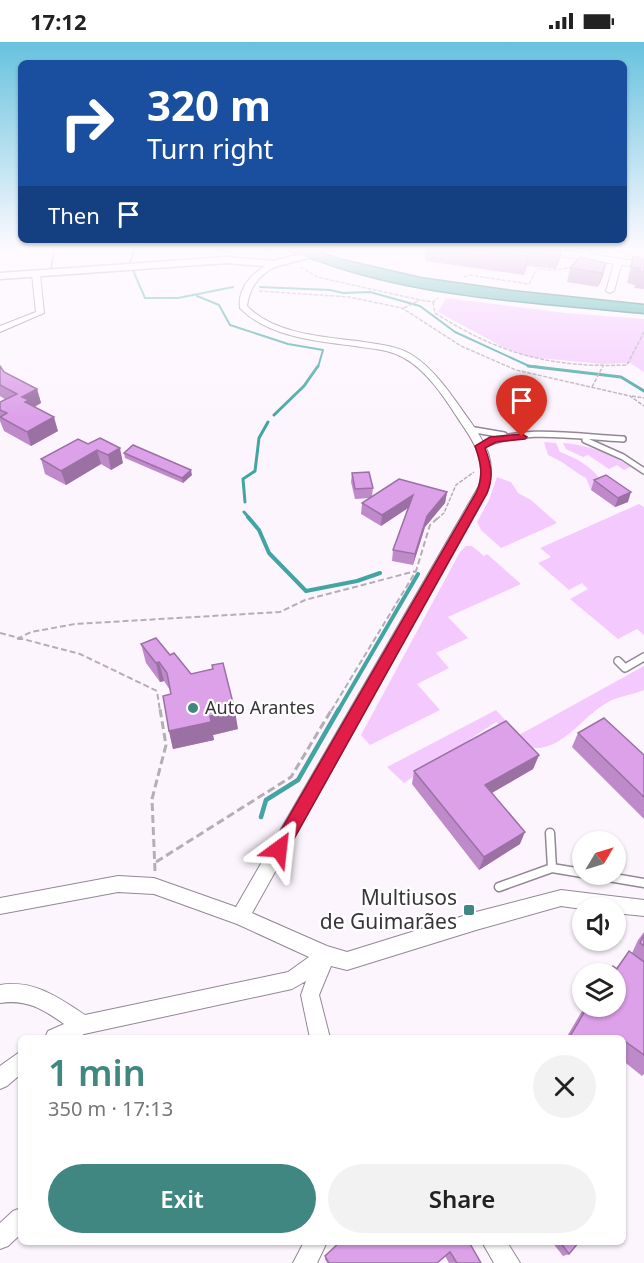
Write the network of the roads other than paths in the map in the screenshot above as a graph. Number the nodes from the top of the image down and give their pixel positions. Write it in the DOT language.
graph roads {
  1 [pos="39,304"];
  2 [pos="242,304"];
  3 [pos="603,304"];
  4 [pos="644,309"];
  5 [pos="0,329"];
  6 [pos="469,429"];
  7 [pos="522,437"];
  8 [pos="581,438"];
  9 [pos="623,439"];
  10 [pos="480,446"];
  11 [pos="644,471"];
  12 [pos="644,657"];
  13 [pos="618,661"];
  14 [pos="550,833"];
  15 [pos="552,868"];
  16 [pos="572,871"];
  17 [pos="626,880"];
  18 [pos="644,883"];
  19 [pos="499,887"];
  20 [pos="0,906"];
  21 [pos="644,908"];
  22 [pos="240,917"];
  23 [pos="326,955"];
  24 [pos="0,994"];
  25 [pos="83,1025"];
  26 [pos="61,1035"];
  27 [pos="319,1035"];
  28 [pos="18,1064"];
  29 [pos="0,1080"];
  30 [pos="18,1222"];
  31 [pos="0,1238"];
  32 [pos="314,1245"];
  33 [pos="495,1245"];
  34 [pos="305,1263"];
  35 [pos="508,1263"];
  1 -- 5 [label="street"];
  2 -- 6 [label="street"];
  3 -- 4 [label="highway"];
  6 -- 7 [label="lane"];
  6 -- 10 [label="street"];
  7 -- 8 [label="lane"];
  7 -- 10 [label="lane"];
  8 -- 9 [label="lane"];
  8 -- 11 [label="lane"];
  10 -- 22 [label="street"];
  12 -- 13 [label="lane"];
  14 -- 15 [label="lane"];
  15 -- 16 [label="lane"];
  15 -- 19 [label="lane"];
  17 -- 18 [label="lane"];
  20 -- 22 [label="street"];
  21 -- 23 [label="street"];
  22 -- 23 [label="street"];
  23 -- 25 [label="street"];
  23 -- 27 [label="street"];
  24 -- 25 [label="street"];
  25 -- 26 [label="street"];
  28 -- 29 [label="street"];
  30 -- 31 [label="street"];
  32 -- 34 [label="street"];
  33 -- 35 [label="street"];
}
